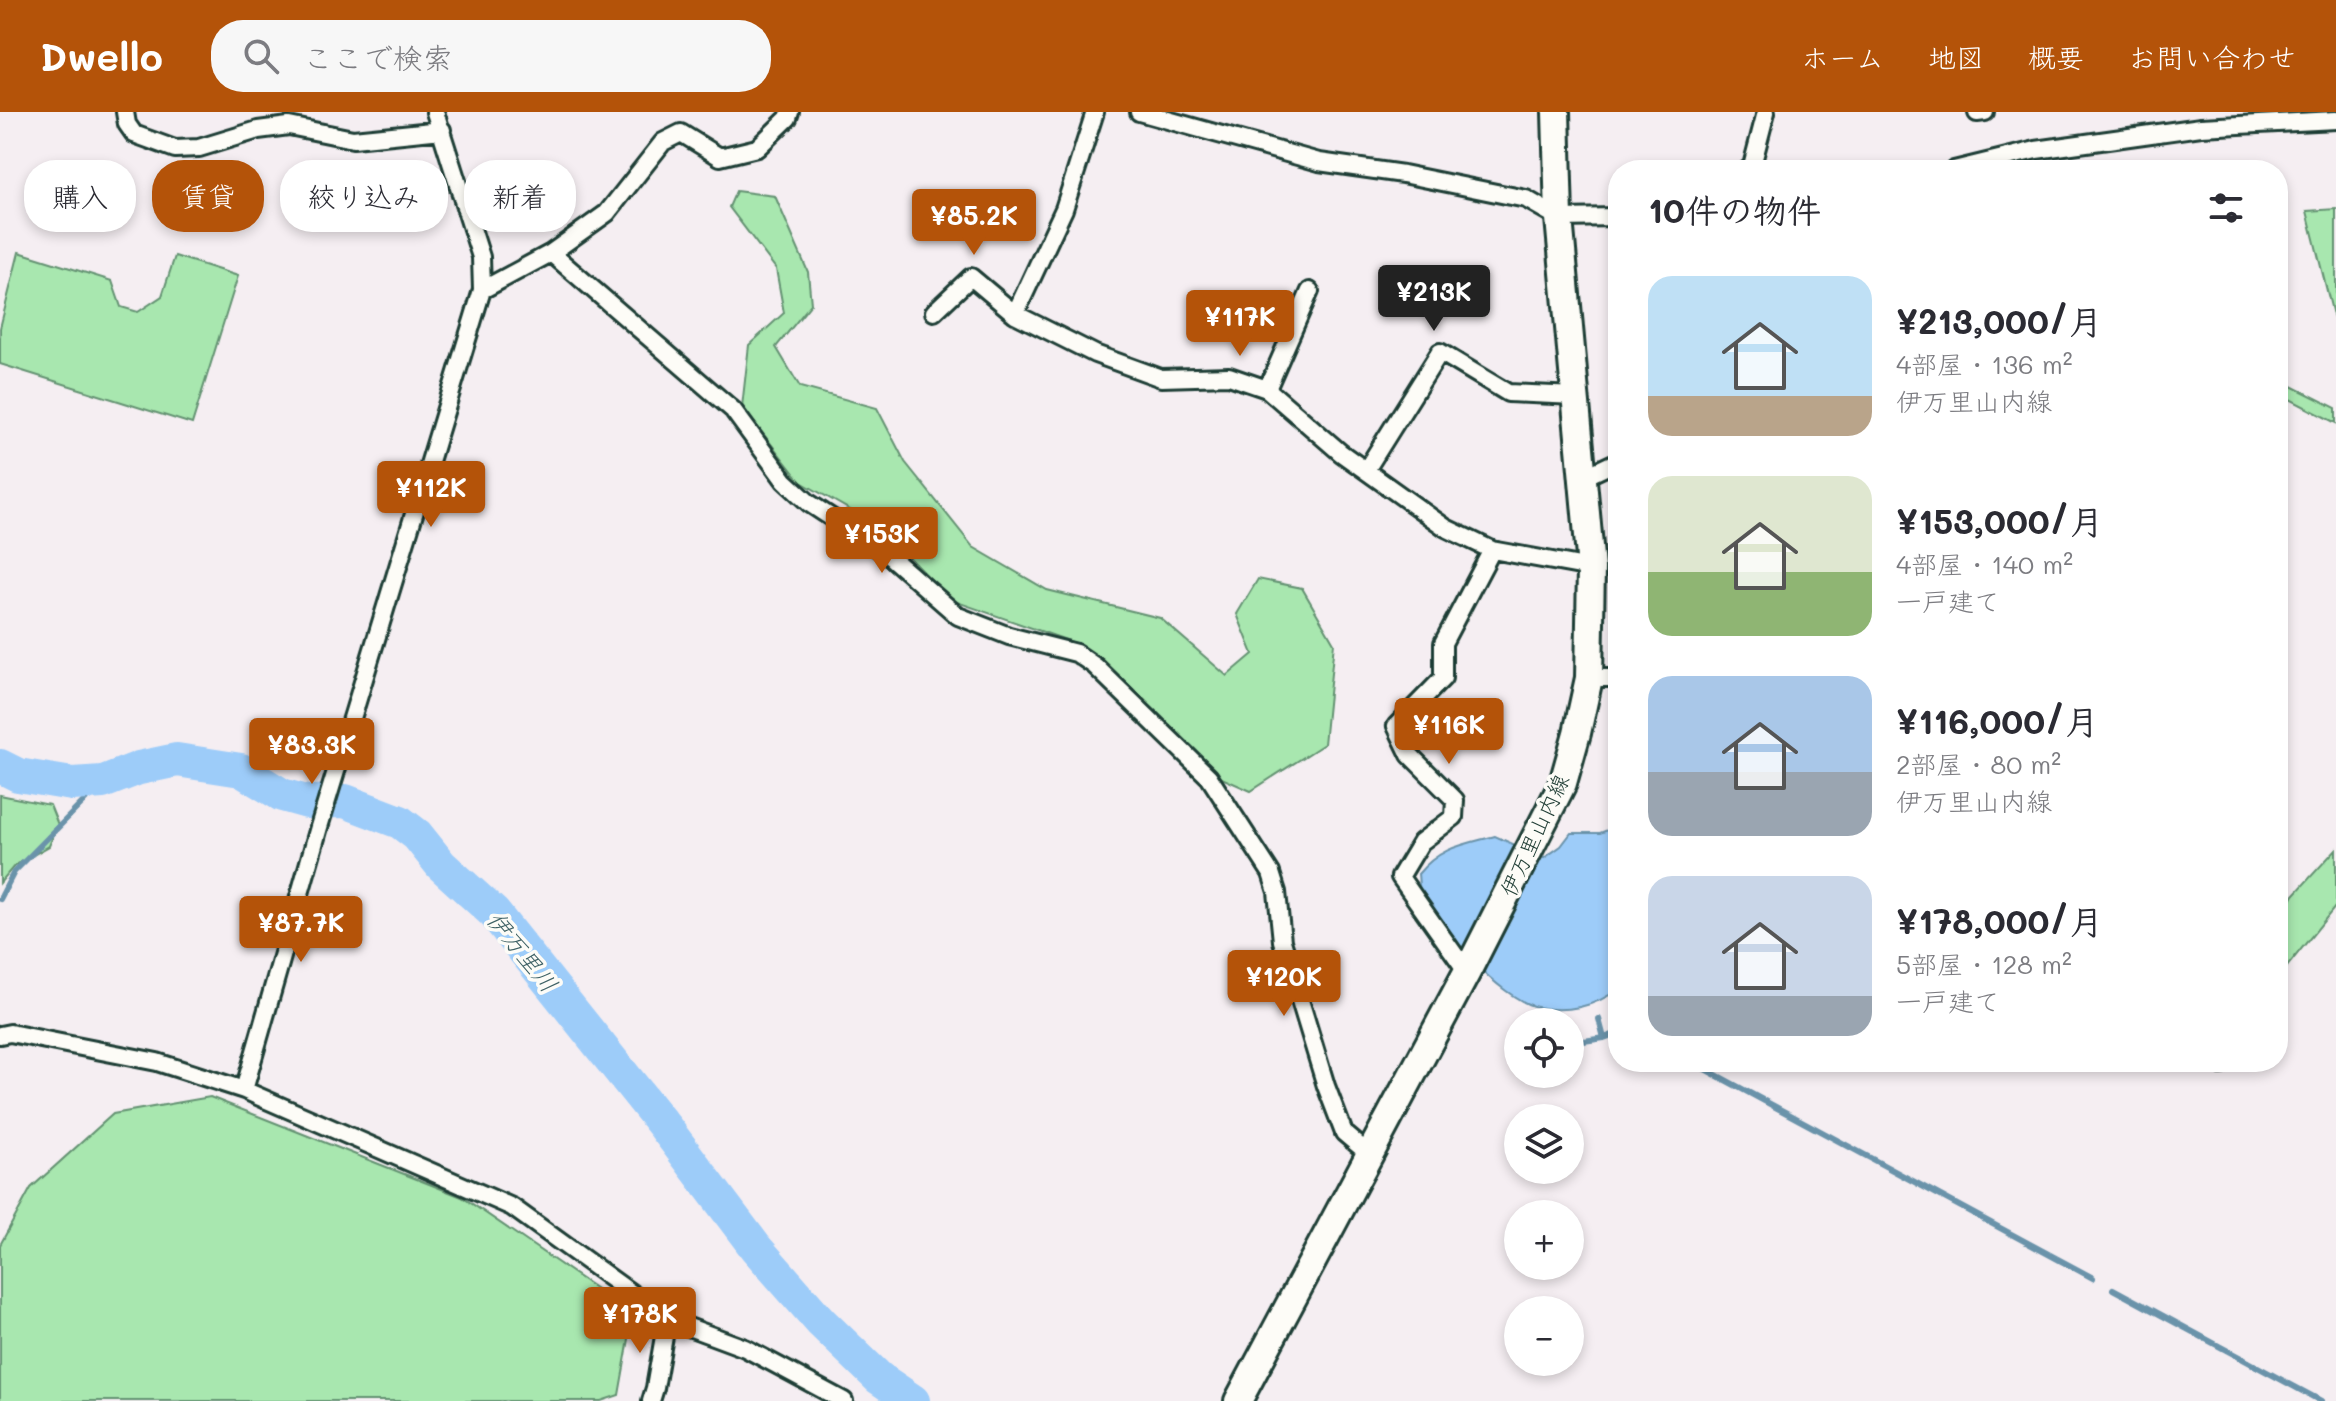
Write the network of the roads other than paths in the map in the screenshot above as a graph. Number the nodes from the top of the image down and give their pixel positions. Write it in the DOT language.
graph roads {
  1 [pos="125,112"];
  2 [pos="435,112"];
  3 [pos="790,112"];
  4 [pos="1095,112"];
  5 [pos="1139,112"];
  6 [pos="1556,112"];
  7 [pos="1766,112"];
  8 [pos="1985,112"];
  9 [pos="2213,112"];
  10 [pos="1977,113"];
  11 [pos="2336,120"];
  12 [pos="2201,127"];
  13 [pos="442,130"];
  14 [pos="1754,160"];
  15 [pos="1995,160"];
  16 [pos="1608,217"];
  17 [pos="1559,218"];
  18 [pos="551,253"];
  19 [pos="482,290"];
  20 [pos="1310,291"];
  21 [pos="934,312"];
  22 [pos="1015,314"];
  23 [pos="1267,389"];
  24 [pos="1576,396"];
  25 [pos="1608,466"];
  26 [pos="1366,470"];
  27 [pos="1584,477"];
  28 [pos="1492,550"];
  29 [pos="1591,568"];
  30 [pos="1589,678"];
  31 [pos="1608,678"];
  32 [pos="1467,972"];
  33 [pos="0,1035"];
  34 [pos="244,1090"];
  35 [pos="1370,1155"];
  36 [pos="667,1319"];
  37 [pos="651,1401"];
  38 [pos="844,1401"];
  39 [pos="1238,1401"];
  1 -- 13 [label="street"];
  2 -- 13 [label="street"];
  3 -- 18 [label="street"];
  4 -- 22 [label="street"];
  5 -- 17 [label="street"];
  6 -- 17 [label="main road, 伊万里山内線"];
  7 -- 14 [label="street"];
  8 -- 10 [label="street"];
  9 -- 12 [label="street"];
  11 -- 12 [label="street"];
  12 -- 15 [label="street"];
  13 -- 19 [label="street"];
  16 -- 17 [label="street"];
  17 -- 24 [label="main road, 伊万里山内線"];
  18 -- 19 [label="street"];
  18 -- 35 [label="street"];
  19 -- 34 [label="street"];
  20 -- 23 [label="street"];
  21 -- 22 [label="street"];
  22 -- 23 [label="street"];
  23 -- 26 [label="street"];
  24 -- 26 [label="street"];
  24 -- 27 [label="main road, 伊万里山内線"];
  25 -- 27 [label="street"];
  26 -- 28 [label="street"];
  27 -- 29 [label="main road, 伊万里山内線"];
  28 -- 29 [label="street"];
  28 -- 32 [label="street"];
  29 -- 30 [label="main road, 伊万里山内線"];
  30 -- 31 [label="street"];
  30 -- 32 [label="main road, 伊万里山内線"];
  32 -- 35 [label="main road, 伊万里山内線"];
  33 -- 34 [label="street"];
  34 -- 36 [label="street"];
  35 -- 39 [label="main road, 伊万里山内線"];
  36 -- 37 [label="street"];
  36 -- 38 [label="street"];
}
